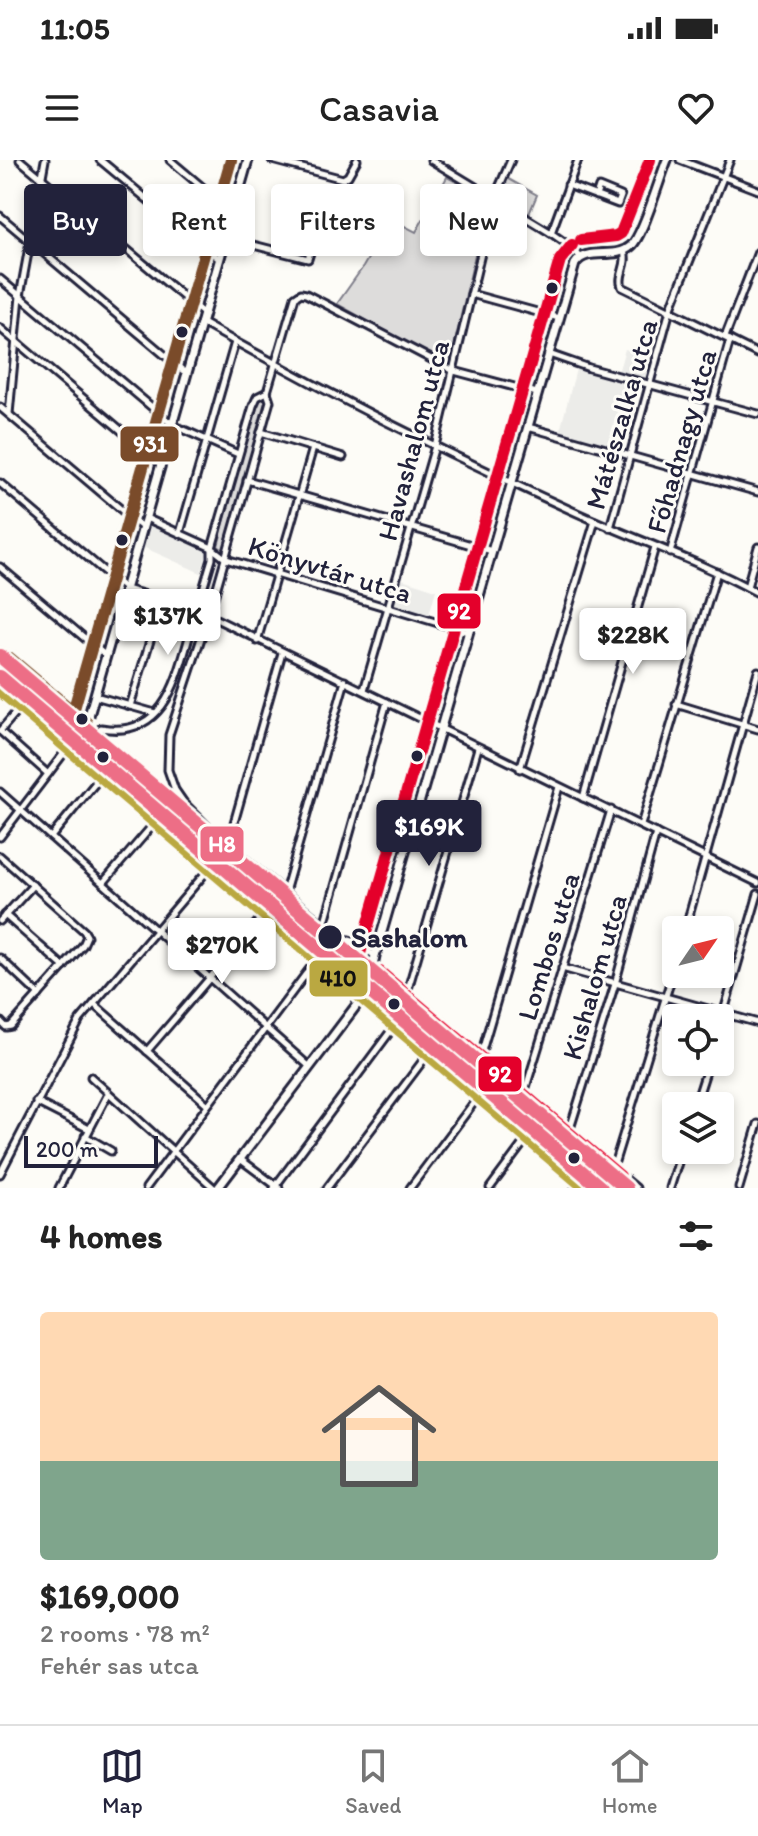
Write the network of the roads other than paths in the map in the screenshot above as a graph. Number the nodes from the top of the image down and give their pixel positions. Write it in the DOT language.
graph roads {
  1 [pos="20,160"];
  2 [pos="45,160"];
  3 [pos="100,160"];
  4 [pos="170,160"];
  5 [pos="248,160"];
  6 [pos="272,160"];
  7 [pos="357,160"];
  8 [pos="431,160"];
  9 [pos="511,160"];
  10 [pos="578,160"];
  11 [pos="667,160"];
  12 [pos="680,160"];
  13 [pos="730,160"];
  14 [pos="724,177"];
  15 [pos="42,179"];
  16 [pos="41,184"];
  17 [pos="199,184"];
  18 [pos="241,184"];
  19 [pos="470,184"];
  20 [pos="501,184"];
  21 [pos="568,185"];
  22 [pos="758,190"];
  23 [pos="596,196"];
  24 [pos="0,216"];
  25 [pos="527,219"];
  26 [pos="551,233"];
  27 [pos="24,236"];
  28 [pos="624,251"];
  29 [pos="758,252"];
  30 [pos="26,256"];
  31 [pos="48,256"];
  32 [pos="221,256"];
  33 [pos="480,256"];
  34 [pos="582,256"];
  35 [pos="220,259"];
  36 [pos="0,279"];
  37 [pos="471,294"];
  38 [pos="20,296"];
  39 [pos="670,310"];
  40 [pos="204,314"];
  41 [pos="559,318"];
  42 [pos="202,323"];
  43 [pos="0,328"];
  44 [pos="727,338"];
  45 [pos="235,342"];
  46 [pos="16,343"];
  47 [pos="549,354"];
  48 [pos="758,354"];
  49 [pos="275,364"];
  50 [pos="454,371"];
  51 [pos="187,374"];
  52 [pos="651,384"];
  53 [pos="267,392"];
  54 [pos="537,393"];
  55 [pos="713,402"];
  56 [pos="0,407"];
  57 [pos="9,414"];
  58 [pos="758,414"];
  59 [pos="173,425"];
  60 [pos="528,427"];
  61 [pos="261,432"];
  62 [pos="206,440"];
  63 [pos="435,446"];
  64 [pos="313,448"];
  65 [pos="238,454"];
  66 [pos="630,456"];
  67 [pos="343,457"];
  68 [pos="162,465"];
  69 [pos="693,474"];
  70 [pos="247,480"];
  71 [pos="0,483"];
  72 [pos="512,483"];
  73 [pos="758,492"];
  74 [pos="300,494"];
  75 [pos="146,518"];
  76 [pos="595,521"];
  77 [pos="143,528"];
  78 [pos="411,528"];
  79 [pos="610,528"];
  80 [pos="180,533"];
  81 [pos="655,547"];
  82 [pos="758,547"];
  83 [pos="212,548"];
  84 [pos="492,551"];
  85 [pos="670,553"];
  86 [pos="226,559"];
  87 [pos="0,567"];
  88 [pos="717,572"];
  89 [pos="276,574"];
  90 [pos="747,587"];
  91 [pos="125,589"];
  92 [pos="758,593"];
  93 [pos="388,608"];
  94 [pos="197,611"];
  95 [pos="208,615"];
  96 [pos="153,631"];
  97 [pos="468,632"];
  98 [pos="257,641"];
  99 [pos="282,653"];
  100 [pos="106,656"];
  101 [pos="0,670"];
  102 [pos="758,671"];
  103 [pos="177,676"];
  104 [pos="186,679"];
  105 [pos="345,681"];
  106 [pos="364,690"];
  107 [pos="30,696"];
  108 [pos="95,696"];
  109 [pos="387,702"];
  110 [pos="676,704"];
  111 [pos="130,706"];
  112 [pos="155,714"];
  113 [pos="744,725"];
  114 [pos="101,728"];
  115 [pos="758,729"];
  116 [pos="440,730"];
  117 [pos="0,731"];
  118 [pos="77,735"];
  119 [pos="478,748"];
  120 [pos="111,764"];
  121 [pos="520,769"];
  122 [pos="48,774"];
  123 [pos="559,787"];
  124 [pos="0,792"];
  125 [pos="583,798"];
  126 [pos="21,810"];
  127 [pos="165,810"];
  128 [pos="611,810"];
  129 [pos="0,823"];
  130 [pos="10,825"];
  131 [pos="641,825"];
  132 [pos="656,833"];
  133 [pos="0,837"];
  134 [pos="51,837"];
  135 [pos="228,844"];
  136 [pos="0,856"];
  137 [pos="219,856"];
  138 [pos="705,857"];
  139 [pos="103,883"];
  140 [pos="758,883"];
  141 [pos="33,885"];
  142 [pos="285,892"];
  143 [pos="758,894"];
  144 [pos="274,903"];
  145 [pos="5,915"];
  146 [pos="689,916"];
  147 [pos="0,921"];
  148 [pos="324,925"];
  149 [pos="156,930"];
  150 [pos="326,947"];
  151 [pos="375,956"];
  152 [pos="0,958"];
  153 [pos="372,966"];
  154 [pos="64,967"];
  155 [pos="562,968"];
  156 [pos="360,976"];
  157 [pos="210,978"];
  158 [pos="370,984"];
  159 [pos="615,984"];
  160 [pos="669,988"];
  161 [pos="39,995"];
  162 [pos="406,996"];
  163 [pos="666,998"];
  164 [pos="94,1004"];
  165 [pos="689,1004"];
  166 [pos="727,1004"];
  167 [pos="404,1013"];
  168 [pos="734,1016"];
  169 [pos="0,1021"];
  170 [pos="758,1023"];
  171 [pos="265,1027"];
  172 [pos="438,1042"];
  173 [pos="147,1051"];
  174 [pos="480,1058"];
  175 [pos="310,1067"];
  176 [pos="91,1077"];
  177 [pos="487,1084"];
  178 [pos="108,1094"];
  179 [pos="524,1094"];
  180 [pos="36,1102"];
  181 [pos="207,1104"];
  182 [pos="758,1124"];
  183 [pos="537,1126"];
  184 [pos="89,1129"];
  185 [pos="569,1132"];
  186 [pos="85,1136"];
  187 [pos="111,1151"];
  188 [pos="173,1151"];
  189 [pos="240,1159"];
  190 [pos="678,1164"];
  191 [pos="613,1169"];
  192 [pos="589,1170"];
  193 [pos="0,1174"];
  194 [pos="276,1187"];
  195 [pos="59,1188"];
  196 [pos="146,1188"];
  197 [pos="216,1188"];
  198 [pos="327,1188"];
  199 [pos="410,1188"];
  200 [pos="490,1188"];
  201 [pos="575,1188"];
  202 [pos="610,1188"];
  203 [pos="636,1188"];
  204 [pos="670,1188"];
  205 [pos="739,1188"];
  1 -- 15 [label="street"];
  2 -- 15 [label="street"];
  3 -- 35 [label="street"];
  4 -- 17 [label="street"];
  5 -- 18 [label="street"];
  6 -- 7 [label="street"];
  8 -- 19 [label="street"];
  9 -- 20 [label="street, Havashalom utca"];
  10 -- 21 [label="street"];
  11 -- 28 [label="street"];
  12 -- 14 [label="street"];
  13 -- 14 [label="street, Mátészalka utca"];
  14 -- 22 [label="street"];
  14 -- 39 [label="street, Mátészalka utca"];
  15 -- 16 [label="street"];
  15 -- 40 [label="street"];
  21 -- 23 [label="street"];
  21 -- 26 [label="street"];
  23 -- 23 [label="street"];
  24 -- 27 [label="street"];
  25 -- 26 [label="street"];
  26 -- 34 [label="street"];
  28 -- 34 [label="street"];
  28 -- 39 [label="street"];
  29 -- 44 [label="street, Főhadnagy utca"];
  30 -- 38 [label="street"];
  31 -- 51 [label="street"];
  32 -- 35 [label="street"];
  33 -- 37 [label="street, Havashalom utca"];
  34 -- 41 [label="street"];
  35 -- 40 [label="street"];
  36 -- 38 [label="street"];
  37 -- 41 [label="street"];
  37 -- 50 [label="street, Havashalom utca"];
  38 -- 46 [label="street"];
  38 -- 59 [label="street"];
  39 -- 44 [label="street"];
  39 -- 52 [label="street, Mátészalka utca"];
  40 -- 42 [label="street"];
  41 -- 47 [label="street"];
  42 -- 45 [label="street"];
  42 -- 51 [label="street"];
  43 -- 46 [label="street"];
  44 -- 48 [label="street"];
  44 -- 55 [label="street, Főhadnagy utca"];
  45 -- 49 [label="street"];
  45 -- 62 [label="street"];
  46 -- 57 [label="street"];
  46 -- 68 [label="street"];
  47 -- 52 [label="street"];
  47 -- 54 [label="street"];
  49 -- 50 [label="street"];
  49 -- 53 [label="street"];
  49 -- 63 [label="street"];
  50 -- 54 [label="street"];
  50 -- 63 [label="street, Havashalom utca"];
  51 -- 59 [label="street"];
  52 -- 55 [label="street"];
  52 -- 66 [label="street, Mátészalka utca"];
  53 -- 61 [label="street"];
  53 -- 65 [label="street"];
  54 -- 60 [label="street"];
  55 -- 58 [label="street"];
  55 -- 69 [label="street, Főhadnagy utca"];
  56 -- 57 [label="street"];
  57 -- 77 [label="street"];
  59 -- 62 [label="street"];
  59 -- 68 [label="street"];
  60 -- 66 [label="street"];
  60 -- 72 [label="street"];
  61 -- 64 [label="street"];
  61 -- 70 [label="street"];
  62 -- 65 [label="street"];
  62 -- 80 [label="street"];
  63 -- 72 [label="street"];
  63 -- 78 [label="street, Havashalom utca"];
  64 -- 67 [label="street"];
  64 -- 74 [label="street"];
  65 -- 83 [label="street"];
  66 -- 69 [label="street"];
  66 -- 79 [label="street, Mátészalka utca"];
  68 -- 75 [label="street"];
  69 -- 73 [label="street"];
  69 -- 85 [label="street, Főhadnagy utca"];
  70 -- 74 [label="street"];
  70 -- 86 [label="street"];
  71 -- 91 [label="street"];
  72 -- 76 [label="street"];
  72 -- 84 [label="street"];
  74 -- 78 [label="street"];
  74 -- 89 [label="street"];
  75 -- 77 [label="street"];
  75 -- 80 [label="street"];
  76 -- 79 [label="street"];
  76 -- 121 [label="street"];
  77 -- 91 [label="street"];
  78 -- 84 [label="street"];
  78 -- 93 [label="street, Havashalom utca"];
  79 -- 81 [label="street"];
  80 -- 83 [label="street"];
  81 -- 85 [label="street"];
  81 -- 125 [label="street"];
  82 -- 90 [label="street"];
  83 -- 86 [label="street"];
  83 -- 94 [label="street"];
  84 -- 97 [label="street"];
  85 -- 88 [label="street"];
  86 -- 89 [label="street, Könyvtár utca"];
  86 -- 95 [label="street"];
  87 -- 100 [label="street"];
  88 -- 90 [label="street"];
  88 -- 110 [label="street"];
  89 -- 93 [label="street, Könyvtár utca"];
  89 -- 98 [label="street"];
  90 -- 92 [label="street"];
  91 -- 94 [label="street"];
  91 -- 100 [label="street"];
  93 -- 97 [label="street, Könyvtár utca"];
  93 -- 106 [label="street, Havashalom utca"];
  94 -- 95 [label="street"];
  94 -- 103 [label="street"];
  95 -- 98 [label="street"];
  95 -- 104 [label="street"];
  96 -- 111 [label="street"];
  97 -- 116 [label="street"];
  98 -- 99 [label="street"];
  99 -- 105 [label="street"];
  99 -- 135 [label="street"];
  100 -- 108 [label="street"];
  101 -- 107 [label="main road"];
  102 -- 113 [label="street"];
  103 -- 104 [label="street"];
  103 -- 112 [label="street"];
  104 -- 135 [label="street"];
  105 -- 106 [label="street"];
  105 -- 142 [label="street"];
  106 -- 109 [label="street"];
  107 -- 117 [label="street"];
  107 -- 118 [label="main road"];
  108 -- 111 [label="street"];
  108 -- 118 [label="street"];
  109 -- 116 [label="street"];
  109 -- 148 [label="street"];
  110 -- 113 [label="street"];
  110 -- 131 [label="street"];
  111 -- 112 [label="street"];
  112 -- 114 [label="street"];
  113 -- 115 [label="street"];
  113 -- 138 [label="street"];
  116 -- 119 [label="street"];
  116 -- 151 [label="street"];
  117 -- 122 [label="street"];
  118 -- 120 [label="main road"];
  118 -- 122 [label="street"];
  119 -- 121 [label="street"];
  119 -- 162 [label="street"];
  120 -- 127 [label="main road"];
  120 -- 134 [label="street"];
  121 -- 123 [label="street"];
  122 -- 126 [label="street"];
  123 -- 125 [label="street"];
  123 -- 174 [label="street"];
  124 -- 126 [label="street"];
  125 -- 128 [label="street"];
  126 -- 130 [label="street"];
  126 -- 134 [label="street"];
  127 -- 137 [label="main road"];
  127 -- 139 [label="street"];
  128 -- 131 [label="street"];
  128 -- 155 [label="street, Lombos utca"];
  129 -- 130 [label="street"];
  130 -- 133 [label="street"];
  131 -- 132 [label="street"];
  132 -- 138 [label="street"];
  132 -- 159 [label="street, Kishalom utca"];
  134 -- 139 [label="street"];
  135 -- 142 [label="street"];
  136 -- 141 [label="street"];
  137 -- 144 [label="main road"];
  137 -- 149 [label="street"];
  138 -- 140 [label="street"];
  138 -- 146 [label="street"];
  139 -- 149 [label="street"];
  141 -- 145 [label="street"];
  141 -- 154 [label="street"];
  142 -- 148 [label="street"];
  143 -- 166 [label="street"];
  144 -- 150 [label="main road"];
  144 -- 157 [label="street"];
  145 -- 147 [label="street"];
  145 -- 154 [label="street"];
  148 -- 151 [label="street"];
  149 -- 157 [label="street"];
  149 -- 164 [label="street"];
  150 -- 156 [label="main road"];
  150 -- 171 [label="street"];
  151 -- 153 [label="street"];
  152 -- 161 [label="street"];
  153 -- 156 [label="street"];
  153 -- 158 [label="street"];
  153 -- 162 [label="street"];
  154 -- 161 [label="street"];
  155 -- 159 [label="street"];
  155 -- 179 [label="street, Lombos utca"];
  156 -- 158 [label="main road"];
  157 -- 171 [label="street"];
  157 -- 173 [label="street"];
  158 -- 167 [label="main road"];
  158 -- 175 [label="street"];
  159 -- 163 [label="street"];
  159 -- 185 [label="street, Kishalom utca"];
  160 -- 163 [label="street"];
  161 -- 169 [label="street"];
  162 -- 174 [label="street"];
  163 -- 165 [label="street"];
  163 -- 191 [label="street"];
  164 -- 173 [label="street"];
  164 -- 180 [label="street"];
  167 -- 172 [label="main road"];
  167 -- 194 [label="street"];
  168 -- 170 [label="street"];
  171 -- 175 [label="street"];
  171 -- 181 [label="street"];
  172 -- 177 [label="main road"];
  172 -- 198 [label="street"];
  173 -- 181 [label="street"];
  174 -- 179 [label="street"];
  175 -- 189 [label="street"];
  176 -- 178 [label="street"];
  177 -- 183 [label="main road"];
  177 -- 199 [label="street"];
  178 -- 184 [label="street"];
  178 -- 188 [label="street"];
  179 -- 185 [label="street"];
  180 -- 184 [label="street"];
  180 -- 193 [label="street"];
  181 -- 188 [label="street"];
  182 -- 205 [label="street"];
  183 -- 192 [label="main road"];
  183 -- 200 [label="street"];
  184 -- 186 [label="street"];
  185 -- 191 [label="street"];
  186 -- 187 [label="street"];
  186 -- 195 [label="street"];
  188 -- 196 [label="street"];
  188 -- 197 [label="street"];
  189 -- 194 [label="street"];
  189 -- 197 [label="street"];
  190 -- 204 [label="street"];
  191 -- 203 [label="street"];
  192 -- 201 [label="street"];
  192 -- 202 [label="main road"];
}
